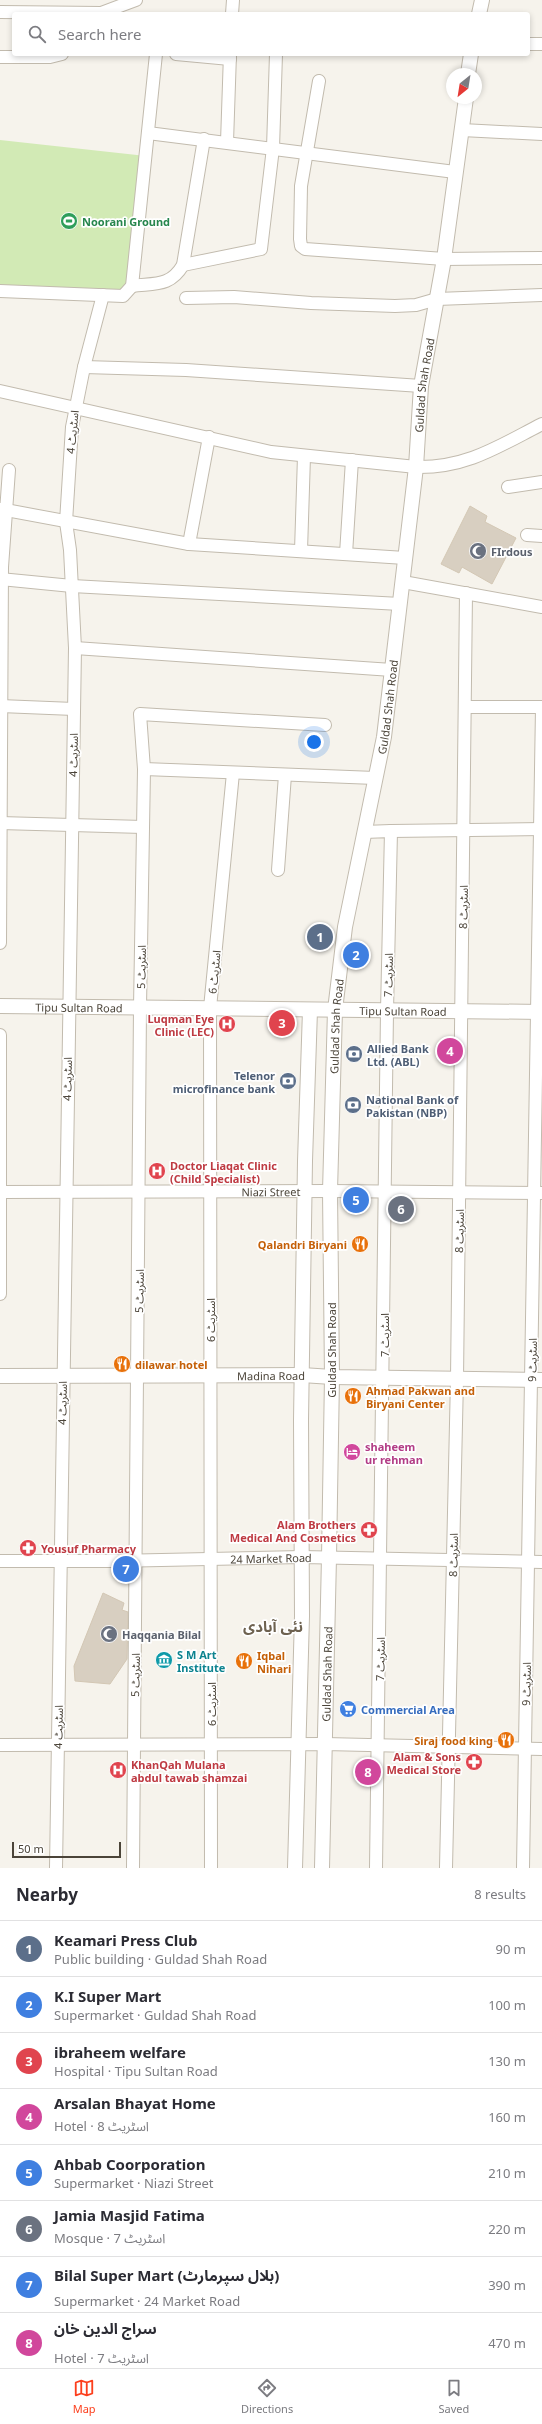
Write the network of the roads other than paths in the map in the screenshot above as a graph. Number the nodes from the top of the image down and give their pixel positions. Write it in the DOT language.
graph roads {
  1 [pos="136,0"];
  2 [pos="233,0"];
  3 [pos="482,0"];
  4 [pos="108,4"];
  5 [pos="0,12"];
  6 [pos="12,12"];
  7 [pos="102,12"];
  8 [pos="232,12"];
  9 [pos="479,12"];
  10 [pos="530,44"];
  11 [pos="542,44"];
  12 [pos="54,56"];
  13 [pos="156,56"];
  14 [pos="230,56"];
  15 [pos="276,56"];
  16 [pos="471,56"];
  17 [pos="0,57"];
  18 [pos="469,68"];
  19 [pos="319,81"];
  20 [pos="465,104"];
  21 [pos="462,130"];
  22 [pos="148,133"];
  23 [pos="542,134"];
  24 [pos="204,140"];
  25 [pos="227,142"];
  26 [pos="273,148"];
  27 [pos="308,153"];
  28 [pos="456,172"];
  29 [pos="542,258"];
  30 [pos="444,260"];
  31 [pos="183,265"];
  32 [pos="132,286"];
  33 [pos="0,291"];
  34 [pos="103,295"];
  35 [pos="542,295"];
  36 [pos="186,298"];
  37 [pos="437,299"];
  38 [pos="84,367"];
  39 [pos="421,386"];
  40 [pos="0,391"];
  41 [pos="75,406"];
  42 [pos="542,424"];
  43 [pos="209,437"];
  44 [pos="304,456"];
  45 [pos="352,460"];
  46 [pos="416,467"];
  47 [pos="9,470"];
  48 [pos="542,482"];
  49 [pos="508,487"];
  50 [pos="3,509"];
  51 [pos="66,522"];
  52 [pos="527,535"];
  53 [pos="542,536"];
  54 [pos="189,544"];
  55 [pos="301,551"];
  56 [pos="346,554"];
  57 [pos="406,558"];
  58 [pos="1,579"];
  59 [pos="403,582"];
  60 [pos="72,586"];
  61 [pos="466,593"];
  62 [pos="400,604"];
  63 [pos="542,607"];
  64 [pos="75,648"];
  65 [pos="392,670"];
  66 [pos="1,706"];
  67 [pos="465,707"];
  68 [pos="542,708"];
  69 [pos="74,709"];
  70 [pos="325,725"];
  71 [pos="144,769"];
  72 [pos="233,773"];
  73 [pos="285,775"];
  74 [pos="375,778"];
  75 [pos="0,823"];
  76 [pos="72,825"];
  77 [pos="143,827"];
  78 [pos="541,829"];
  79 [pos="391,830"];
  80 [pos="464,830"];
  81 [pos="364,832"];
  82 [pos="278,870"];
  83 [pos="0,943"];
  84 [pos="0,1006"];
  85 [pos="69,1007"];
  86 [pos="140,1007"];
  87 [pos="210,1008"];
  88 [pos="310,1010"];
  89 [pos="335,1010"];
  90 [pos="387,1010"];
  91 [pos="462,1012"];
  92 [pos="539,1012"];
  93 [pos="0,1035"];
  94 [pos="330,1191"];
  95 [pos="1,1192"];
  96 [pos="65,1192"];
  97 [pos="139,1192"];
  98 [pos="210,1192"];
  99 [pos="304,1192"];
  100 [pos="385,1192"];
  101 [pos="459,1192"];
  102 [pos="538,1193"];
  103 [pos="0,1294"];
  104 [pos="210,1375"];
  105 [pos="302,1375"];
  106 [pos="0,1376"];
  107 [pos="63,1376"];
  108 [pos="138,1376"];
  109 [pos="332,1377"];
  110 [pos="384,1378"];
  111 [pos="456,1379"];
  112 [pos="537,1380"];
  113 [pos="302,1557"];
  114 [pos="329,1557"];
  115 [pos="381,1558"];
  116 [pos="210,1559"];
  117 [pos="453,1560"];
  118 [pos="0,1561"];
  119 [pos="60,1561"];
  120 [pos="136,1561"];
  121 [pos="528,1562"];
  122 [pos="542,1562"];
  123 [pos="324,1744"];
  124 [pos="0,1745"];
  125 [pos="58,1745"];
  126 [pos="134,1745"];
  127 [pos="211,1745"];
  128 [pos="298,1745"];
  129 [pos="378,1745"];
  130 [pos="449,1747"];
  131 [pos="525,1748"];
  132 [pos="542,1749"];
  133 [pos="56,1868"];
  134 [pos="133,1868"];
  135 [pos="211,1868"];
  136 [pos="295,1868"];
  137 [pos="322,1868"];
  138 [pos="376,1868"];
  139 [pos="446,1868"];
  140 [pos="523,1868"];
  1 -- 4 [label="street"];
  2 -- 8 [label="street"];
  3 -- 9 [label="street"];
  4 -- 7 [label="street"];
  5 -- 6 [label="street"];
  10 -- 11 [label="street"];
  12 -- 17 [label="street"];
  13 -- 22 [label="street"];
  14 -- 25 [label="street"];
  15 -- 26 [label="street"];
  16 -- 18 [label="street"];
  19 -- 27 [label="street"];
  20 -- 21 [label="street, Guldad Shah Road"];
  21 -- 23 [label="street"];
  21 -- 28 [label="street, Guldad Shah Road"];
  22 -- 24 [label="street"];
  22 -- 32 [label="street"];
  24 -- 25 [label="street"];
  24 -- 31 [label="street"];
  25 -- 26 [label="street"];
  26 -- 27 [label="street"];
  26 -- 31 [label="street"];
  27 -- 28 [label="street"];
  27 -- 30 [label="street"];
  28 -- 30 [label="street, Guldad Shah Road"];
  29 -- 30 [label="street"];
  30 -- 37 [label="street, Guldad Shah Road"];
  31 -- 32 [label="street"];
  32 -- 34 [label="street"];
  33 -- 34 [label="street"];
  34 -- 38 [label="street, اسٹریٹ 4"];
  35 -- 37 [label="street"];
  36 -- 37 [label="street"];
  37 -- 39 [label="street, Guldad Shah Road"];
  38 -- 39 [label="street"];
  38 -- 41 [label="street, اسٹریٹ 4"];
  39 -- 46 [label="street, Guldad Shah Road"];
  40 -- 41 [label="street"];
  41 -- 43 [label="street"];
  41 -- 51 [label="street, اسٹریٹ 4"];
  42 -- 46 [label="street"];
  43 -- 44 [label="street"];
  43 -- 54 [label="street"];
  44 -- 45 [label="street"];
  44 -- 55 [label="street"];
  45 -- 46 [label="street"];
  45 -- 56 [label="street"];
  46 -- 57 [label="street, Guldad Shah Road"];
  47 -- 50 [label="street"];
  48 -- 49 [label="street"];
  50 -- 51 [label="street"];
  50 -- 58 [label="street"];
  51 -- 54 [label="street"];
  51 -- 60 [label="street, اسٹریٹ 4"];
  52 -- 53 [label="street"];
  54 -- 55 [label="street"];
  55 -- 56 [label="street"];
  56 -- 57 [label="street"];
  57 -- 59 [label="street, Guldad Shah Road"];
  58 -- 60 [label="street"];
  58 -- 66 [label="street"];
  59 -- 61 [label="street"];
  59 -- 62 [label="street, Guldad Shah Road"];
  60 -- 62 [label="street"];
  60 -- 64 [label="street, اسٹریٹ 4"];
  61 -- 63 [label="street"];
  61 -- 67 [label="street, اسٹریٹ 8"];
  62 -- 65 [label="street, Guldad Shah Road"];
  64 -- 65 [label="street"];
  64 -- 69 [label="street, اسٹریٹ 4"];
  65 -- 74 [label="street, Guldad Shah Road"];
  66 -- 69 [label="street"];
  66 -- 75 [label="street"];
  67 -- 68 [label="street"];
  67 -- 80 [label="street, اسٹریٹ 8"];
  68 -- 78 [label="street, اسٹریٹ 9"];
  69 -- 76 [label="street, اسٹریٹ 4"];
  70 -- 71 [label="street, اسٹریٹ 5"];
  71 -- 72 [label="street"];
  71 -- 77 [label="street, اسٹریٹ 5"];
  72 -- 73 [label="street"];
  72 -- 87 [label="street, اسٹریٹ 6"];
  73 -- 74 [label="street"];
  73 -- 82 [label="street"];
  74 -- 81 [label="street, Guldad Shah Road"];
  75 -- 76 [label="street"];
  75 -- 83 [label="street"];
  76 -- 77 [label="street"];
  76 -- 85 [label="street, اسٹریٹ 4"];
  77 -- 86 [label="street, اسٹریٹ 5"];
  78 -- 80 [label="street"];
  78 -- 92 [label="street, اسٹریٹ 9"];
  79 -- 80 [label="street"];
  79 -- 81 [label="street"];
  79 -- 90 [label="street, اسٹریٹ 7"];
  80 -- 91 [label="street, اسٹریٹ 8"];
  81 -- 89 [label="street, Guldad Shah Road"];
  84 -- 85 [label="street, Tipu Sultan Road"];
  85 -- 86 [label="street, Tipu Sultan Road"];
  85 -- 96 [label="street, اسٹریٹ 4"];
  86 -- 87 [label="street, Tipu Sultan Road"];
  86 -- 97 [label="street, اسٹریٹ 5"];
  87 -- 88 [label="street, Tipu Sultan Road"];
  87 -- 98 [label="street, اسٹریٹ 6"];
  88 -- 89 [label="street, Tipu Sultan Road"];
  88 -- 99 [label="street"];
  89 -- 90 [label="street, Tipu Sultan Road"];
  89 -- 94 [label="street, Guldad Shah Road"];
  90 -- 91 [label="street, Tipu Sultan Road"];
  90 -- 100 [label="street, اسٹریٹ 7"];
  91 -- 92 [label="street, Tipu Sultan Road"];
  91 -- 101 [label="street, اسٹریٹ 8"];
  92 -- 102 [label="street, اسٹریٹ 9"];
  93 -- 95 [label="street"];
  94 -- 99 [label="street, Niazi Street"];
  94 -- 100 [label="street, Niazi Street"];
  94 -- 109 [label="street, Guldad Shah Road"];
  95 -- 96 [label="street, Niazi Street"];
  95 -- 103 [label="street"];
  96 -- 97 [label="street, Niazi Street"];
  96 -- 107 [label="street, اسٹریٹ 4"];
  97 -- 98 [label="street, Niazi Street"];
  97 -- 108 [label="street, اسٹریٹ 5"];
  98 -- 99 [label="street, Niazi Street"];
  98 -- 104 [label="street, اسٹریٹ 6"];
  99 -- 105 [label="street"];
  100 -- 101 [label="street, Niazi Street"];
  100 -- 110 [label="street, اسٹریٹ 7"];
  101 -- 102 [label="street, Niazi Street"];
  101 -- 111 [label="street, اسٹریٹ 8"];
  102 -- 112 [label="street, اسٹریٹ 9"];
  104 -- 105 [label="street, Madina Road"];
  104 -- 108 [label="street, Madina Road"];
  104 -- 116 [label="street, اسٹریٹ 6"];
  105 -- 109 [label="street, Madina Road"];
  105 -- 113 [label="street"];
  106 -- 107 [label="street, Madina Road"];
  107 -- 108 [label="street, Madina Road"];
  107 -- 119 [label="street, اسٹریٹ 4"];
  108 -- 120 [label="street, اسٹریٹ 5"];
  109 -- 110 [label="street, Madina Road"];
  109 -- 114 [label="street, Guldad Shah Road"];
  110 -- 111 [label="street, Madina Road"];
  110 -- 115 [label="street, اسٹریٹ 7"];
  111 -- 112 [label="street, Madina Road"];
  111 -- 117 [label="street, اسٹریٹ 8"];
  112 -- 121 [label="street, اسٹریٹ 9"];
  113 -- 114 [label="street, 24 Market Road"];
  113 -- 116 [label="street, 24 Market Road"];
  113 -- 128 [label="street"];
  114 -- 115 [label="street, 24 Market Road"];
  114 -- 123 [label="street, Guldad Shah Road"];
  115 -- 117 [label="street, 24 Market Road"];
  115 -- 129 [label="street, اسٹریٹ 7"];
  116 -- 120 [label="street, 24 Market Road"];
  116 -- 127 [label="street, اسٹریٹ 6"];
  117 -- 121 [label="street, 24 Market Road"];
  117 -- 130 [label="street, اسٹریٹ 8"];
  118 -- 119 [label="street, 24 Market Road"];
  119 -- 120 [label="street, 24 Market Road"];
  119 -- 125 [label="street, اسٹریٹ 4"];
  120 -- 126 [label="street, اسٹریٹ 5"];
  121 -- 122 [label="street, 24 Market Road"];
  121 -- 131 [label="street, اسٹریٹ 9"];
  123 -- 128 [label="street"];
  123 -- 129 [label="street"];
  123 -- 137 [label="street, Guldad Shah Road"];
  124 -- 125 [label="street"];
  125 -- 126 [label="street"];
  125 -- 133 [label="street, اسٹریٹ 4"];
  126 -- 127 [label="street"];
  126 -- 134 [label="street, اسٹریٹ 5"];
  127 -- 128 [label="street"];
  127 -- 135 [label="street, اسٹریٹ 6"];
  128 -- 136 [label="street"];
  129 -- 130 [label="street"];
  129 -- 138 [label="street, اسٹریٹ 7"];
  130 -- 131 [label="street"];
  130 -- 139 [label="street, اسٹریٹ 8"];
  131 -- 132 [label="street"];
  131 -- 140 [label="street, اسٹریٹ 9"];
}
